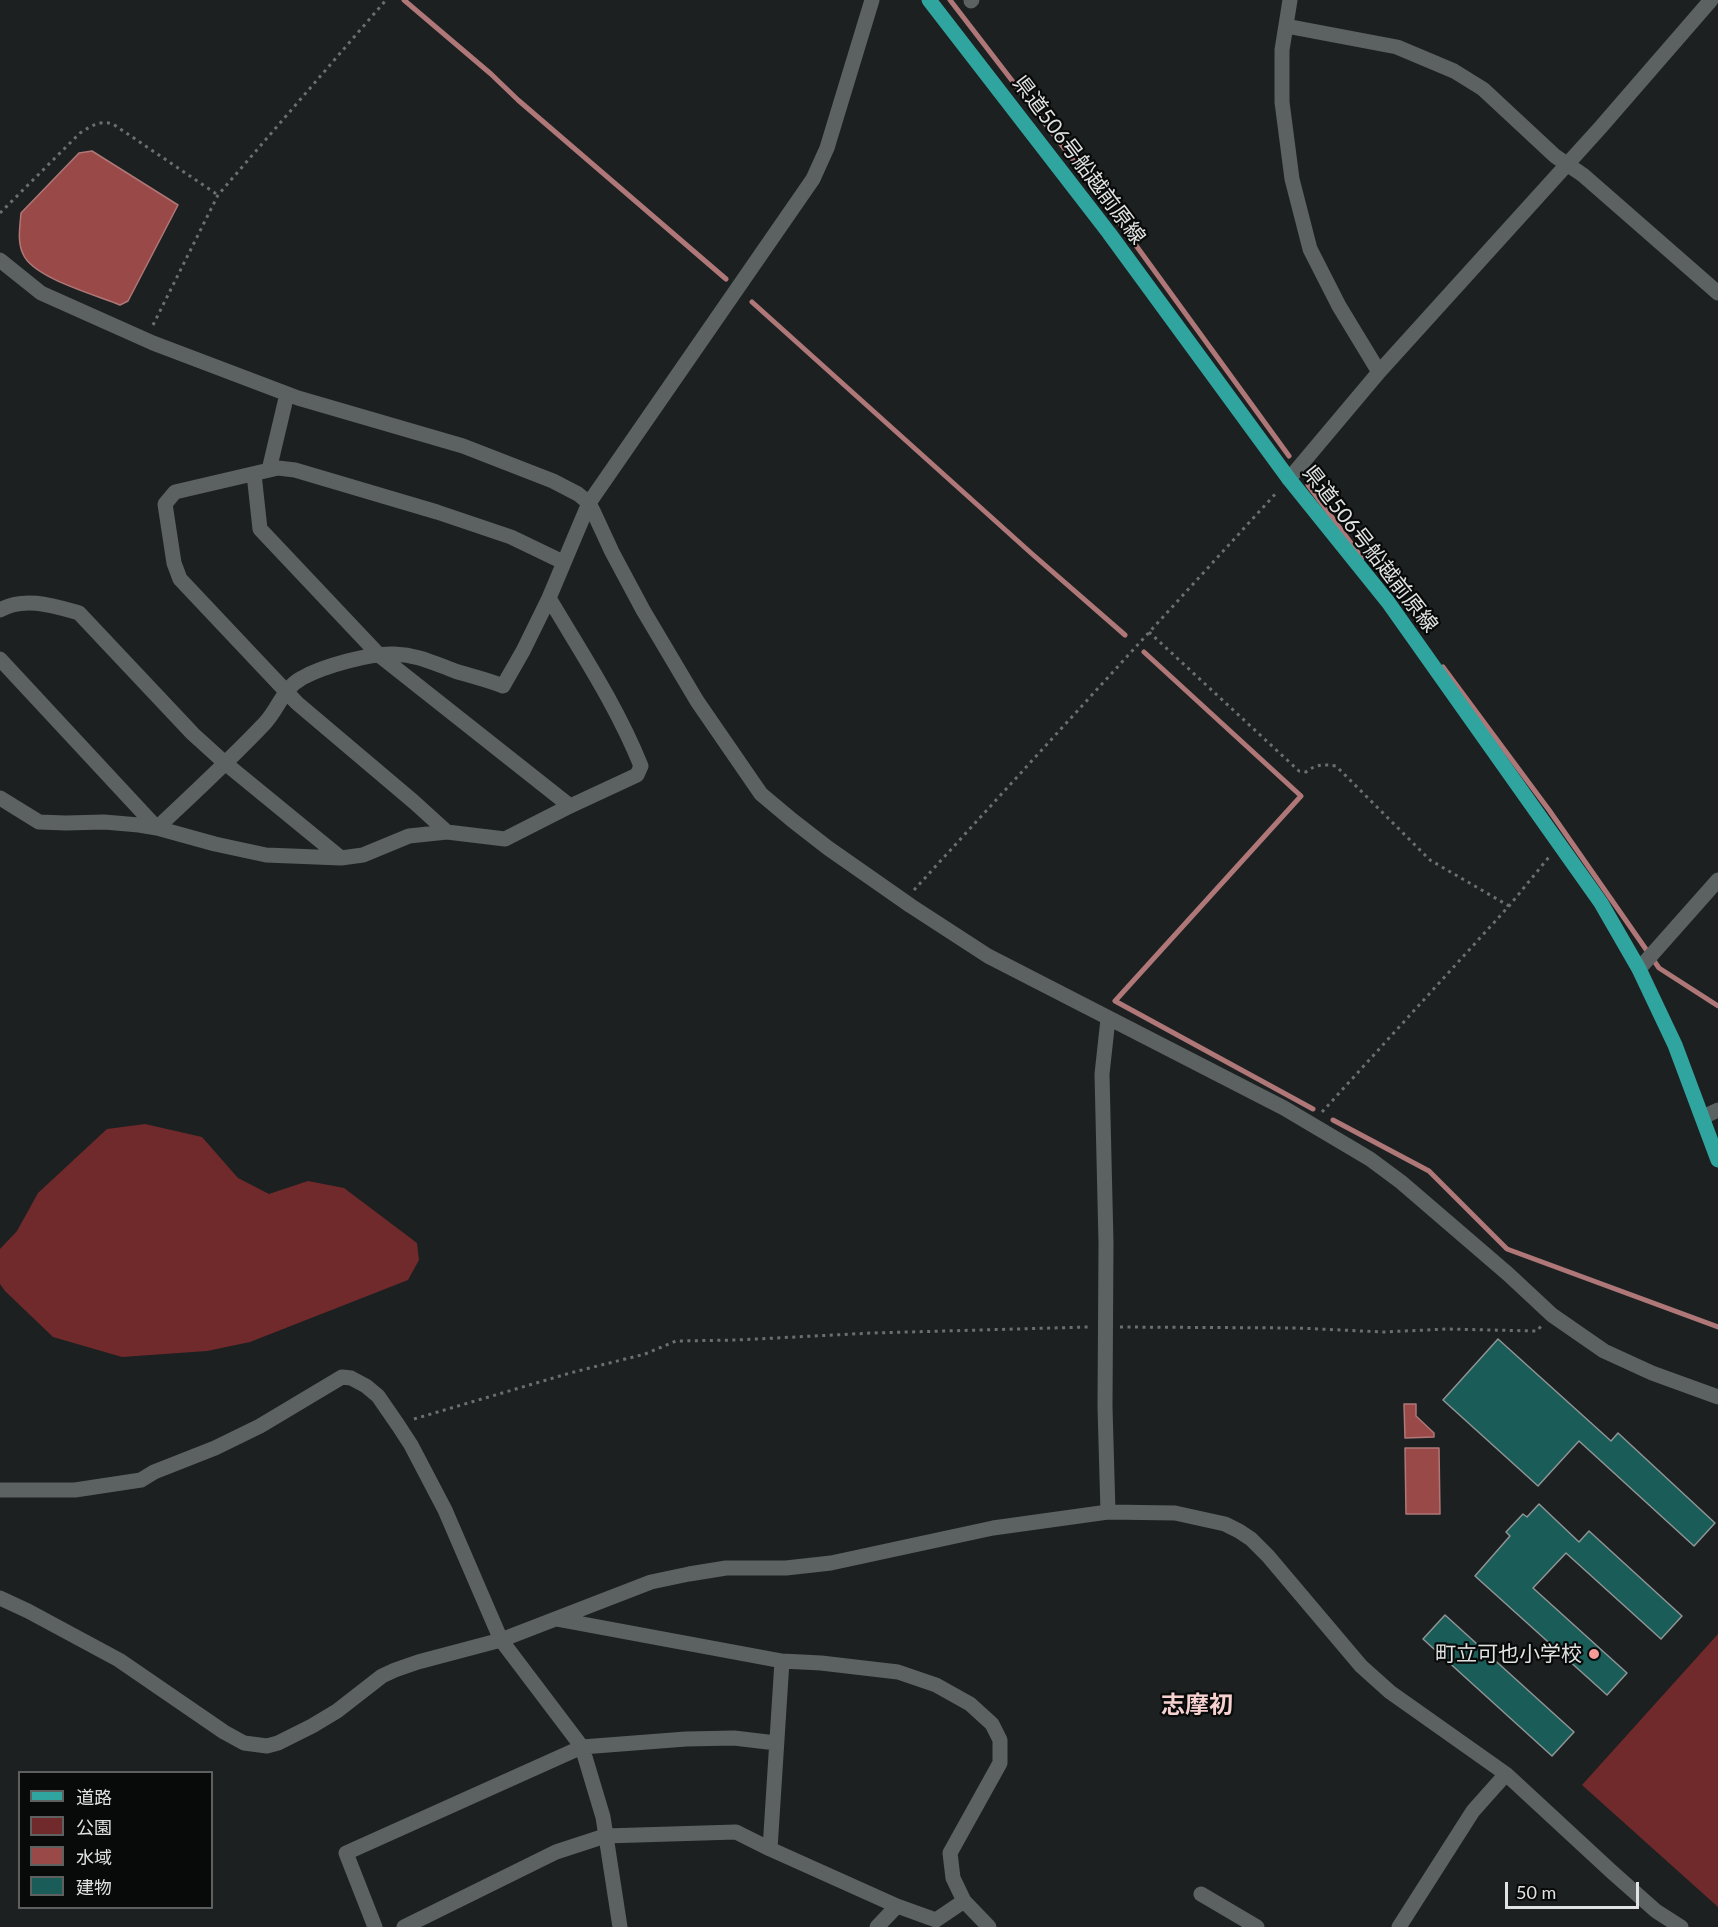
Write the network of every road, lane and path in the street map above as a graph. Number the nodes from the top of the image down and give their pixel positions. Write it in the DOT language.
graph roads {
  1 [pos="386,0"];
  2 [pos="872,0"];
  3 [pos="928,0"];
  4 [pos="1290,0"];
  5 [pos="1711,0"];
  6 [pos="1286,26"];
  7 [pos="1568,164"];
  8 [pos="218,195"];
  9 [pos="0,213"];
  10 [pos="0,260"];
  11 [pos="1718,293"];
  12 [pos="145,340"];
  13 [pos="1379,372"];
  14 [pos="287,394"];
  15 [pos="262,472"];
  16 [pos="1289,479"];
  17 [pos="589,503"];
  18 [pos="563,562"];
  19 [pos="549,597"];
  20 [pos="0,610"];
  21 [pos="1149,632"];
  22 [pos="379,655"];
  23 [pos="0,659"];
  24 [pos="286,690"];
  25 [pos="225,763"];
  26 [pos="0,798"];
  27 [pos="570,806"];
  28 [pos="157,828"];
  29 [pos="447,832"];
  30 [pos="1560,844"];
  31 [pos="342,858"];
  32 [pos="1718,880"];
  33 [pos="904,901"];
  34 [pos="1509,906"];
  35 [pos="1639,969"];
  36 [pos="1108,1019"];
  37 [pos="1718,1110"];
  38 [pos="1703,1117"];
  39 [pos="1312,1124"];
  40 [pos="1718,1160"];
  41 [pos="1552,1315"];
  42 [pos="1105,1327"];
  43 [pos="1718,1397"];
  44 [pos="398,1425"];
  45 [pos="0,1490"];
  46 [pos="1108,1512"];
  47 [pos="0,1598"];
  48 [pos="556,1619"];
  49 [pos="501,1640"];
  50 [pos="782,1661"];
  51 [pos="776,1743"];
  52 [pos="582,1748"];
  53 [pos="1506,1774"];
  54 [pos="605,1836"];
  55 [pos="770,1849"];
  56 [pos="1201,1894"];
  57 [pos="964,1901"];
  58 [pos="897,1906"];
  59 [pos="375,1927"];
  60 [pos="404,1927"];
  61 [pos="620,1927"];
  62 [pos="877,1927"];
  63 [pos="989,1927"];
  64 [pos="1257,1927"];
  65 [pos="1399,1927"];
  66 [pos="1681,1927"];
  1 -- 8 [label="path"];
  2 -- 17 [label="street"];
  3 -- 16 [label="main road, 県道506号船越前原線"];
  4 -- 6 [label="street"];
  5 -- 7 [label="street"];
  6 -- 7 [label="street"];
  6 -- 13 [label="street"];
  7 -- 11 [label="street"];
  7 -- 13 [label="street"];
  8 -- 9 [label="path"];
  8 -- 12 [label="path"];
  10 -- 12 [label="street"];
  12 -- 14 [label="street"];
  13 -- 16 [label="street"];
  14 -- 15 [label="street"];
  14 -- 17 [label="street"];
  15 -- 18 [label="street"];
  15 -- 22 [label="street"];
  15 -- 24 [label="street"];
  16 -- 21 [label="path"];
  16 -- 30 [label="main road, 県道506号船越前原線"];
  17 -- 18 [label="street"];
  17 -- 33 [label="street"];
  18 -- 19 [label="street"];
  19 -- 22 [label="street"];
  19 -- 27 [label="street"];
  20 -- 25 [label="street"];
  21 -- 33 [label="path"];
  21 -- 34 [label="path"];
  22 -- 24 [label="street"];
  22 -- 27 [label="street"];
  23 -- 28 [label="street"];
  24 -- 25 [label="street"];
  24 -- 29 [label="street"];
  25 -- 28 [label="street"];
  25 -- 31 [label="street"];
  26 -- 28 [label="street"];
  27 -- 29 [label="street"];
  28 -- 31 [label="street"];
  29 -- 31 [label="street"];
  30 -- 34 [label="path"];
  30 -- 35 [label="main road, 県道506号船越前原線"];
  32 -- 35 [label="street"];
  33 -- 36 [label="street"];
  34 -- 39 [label="path"];
  35 -- 38 [label="main road, 県道506号船越前原線"];
  36 -- 39 [label="street"];
  36 -- 42 [label="street"];
  37 -- 38 [label="street"];
  38 -- 40 [label="main road, 県道506号船越前原線"];
  39 -- 41 [label="street"];
  41 -- 42 [label="path"];
  41 -- 43 [label="street"];
  42 -- 44 [label="path"];
  42 -- 46 [label="street"];
  44 -- 45 [label="street"];
  44 -- 49 [label="street"];
  46 -- 48 [label="street"];
  46 -- 53 [label="street"];
  47 -- 49 [label="street"];
  48 -- 49 [label="street"];
  48 -- 50 [label="street"];
  49 -- 52 [label="street"];
  50 -- 51 [label="street"];
  50 -- 57 [label="street"];
  51 -- 52 [label="street"];
  51 -- 55 [label="street"];
  52 -- 54 [label="street"];
  52 -- 59 [label="street"];
  53 -- 65 [label="street"];
  53 -- 66 [label="street"];
  54 -- 55 [label="street"];
  54 -- 60 [label="street"];
  54 -- 61 [label="street"];
  55 -- 58 [label="street"];
  56 -- 64 [label="street"];
  57 -- 58 [label="street"];
  57 -- 63 [label="street"];
  58 -- 62 [label="street"];
}
